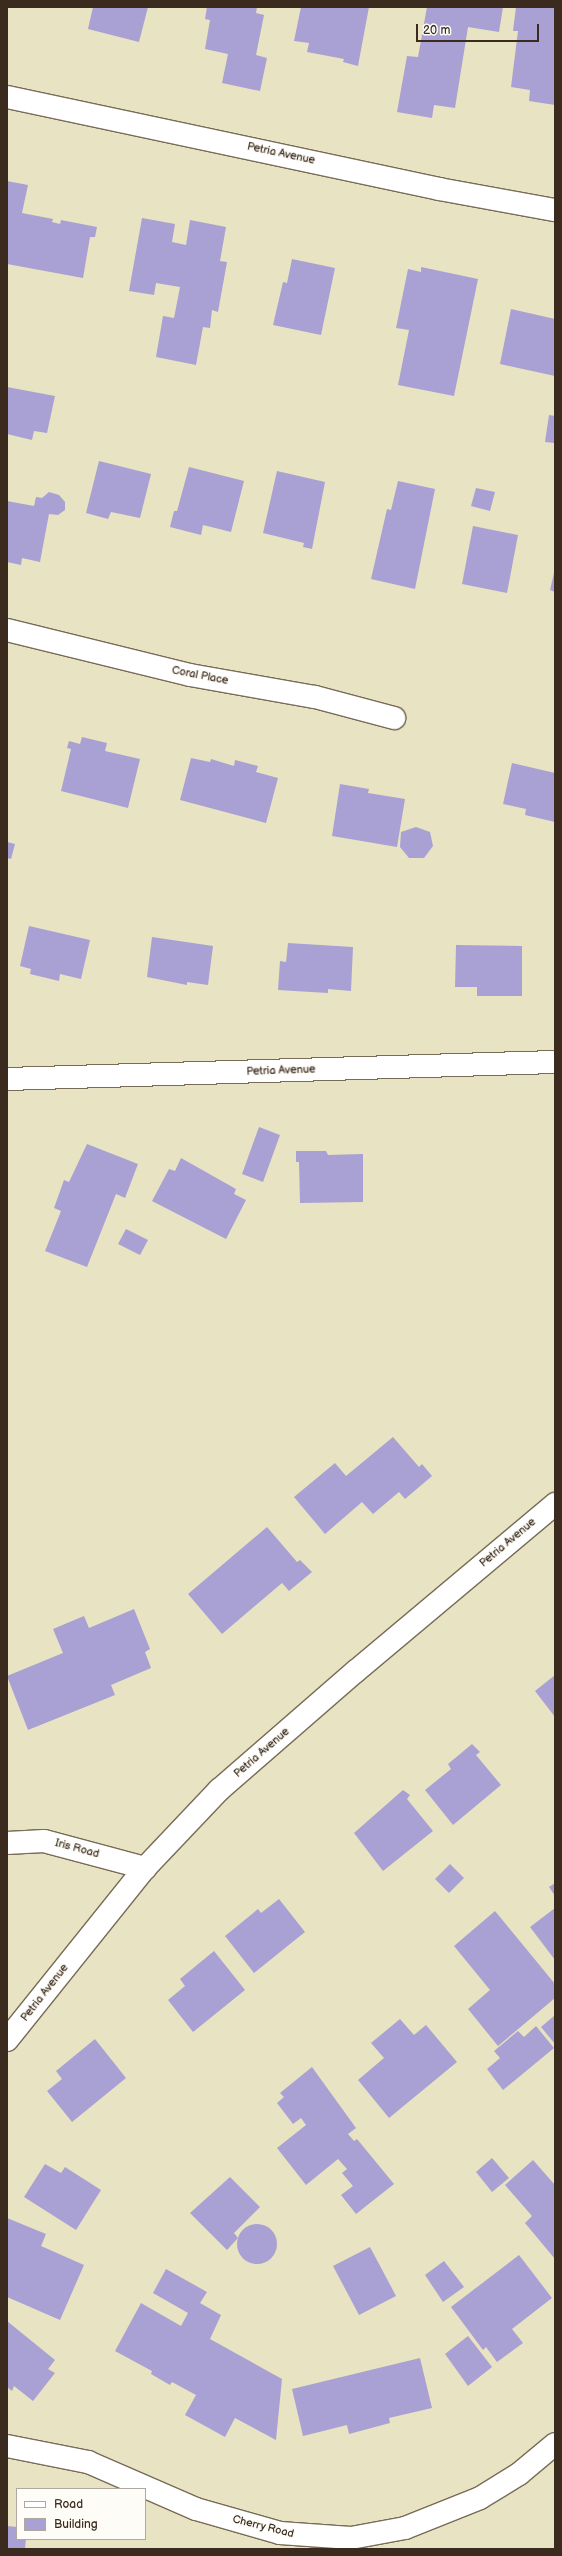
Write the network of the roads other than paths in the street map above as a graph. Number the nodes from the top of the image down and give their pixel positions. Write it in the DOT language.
graph roads {
  1 [pos="7,97"];
  2 [pos="555,210"];
  3 [pos="7,630"];
  4 [pos="394,718"];
  5 [pos="555,1062"];
  6 [pos="7,1079"];
  7 [pos="555,1504"];
  8 [pos="7,1843"];
  9 [pos="146,1868"];
  10 [pos="7,2040"];
  11 [pos="555,2444"];
  12 [pos="7,2446"];
  1 -- 2 [label="street, Petria Avenue"];
  3 -- 4 [label="street, Coral Place"];
  5 -- 6 [label="street, Petria Avenue"];
  7 -- 9 [label="street, Petria Avenue"];
  8 -- 9 [label="street, Iris Road"];
  9 -- 10 [label="street, Petria Avenue"];
  11 -- 12 [label="street, Cherry Road"];
}
